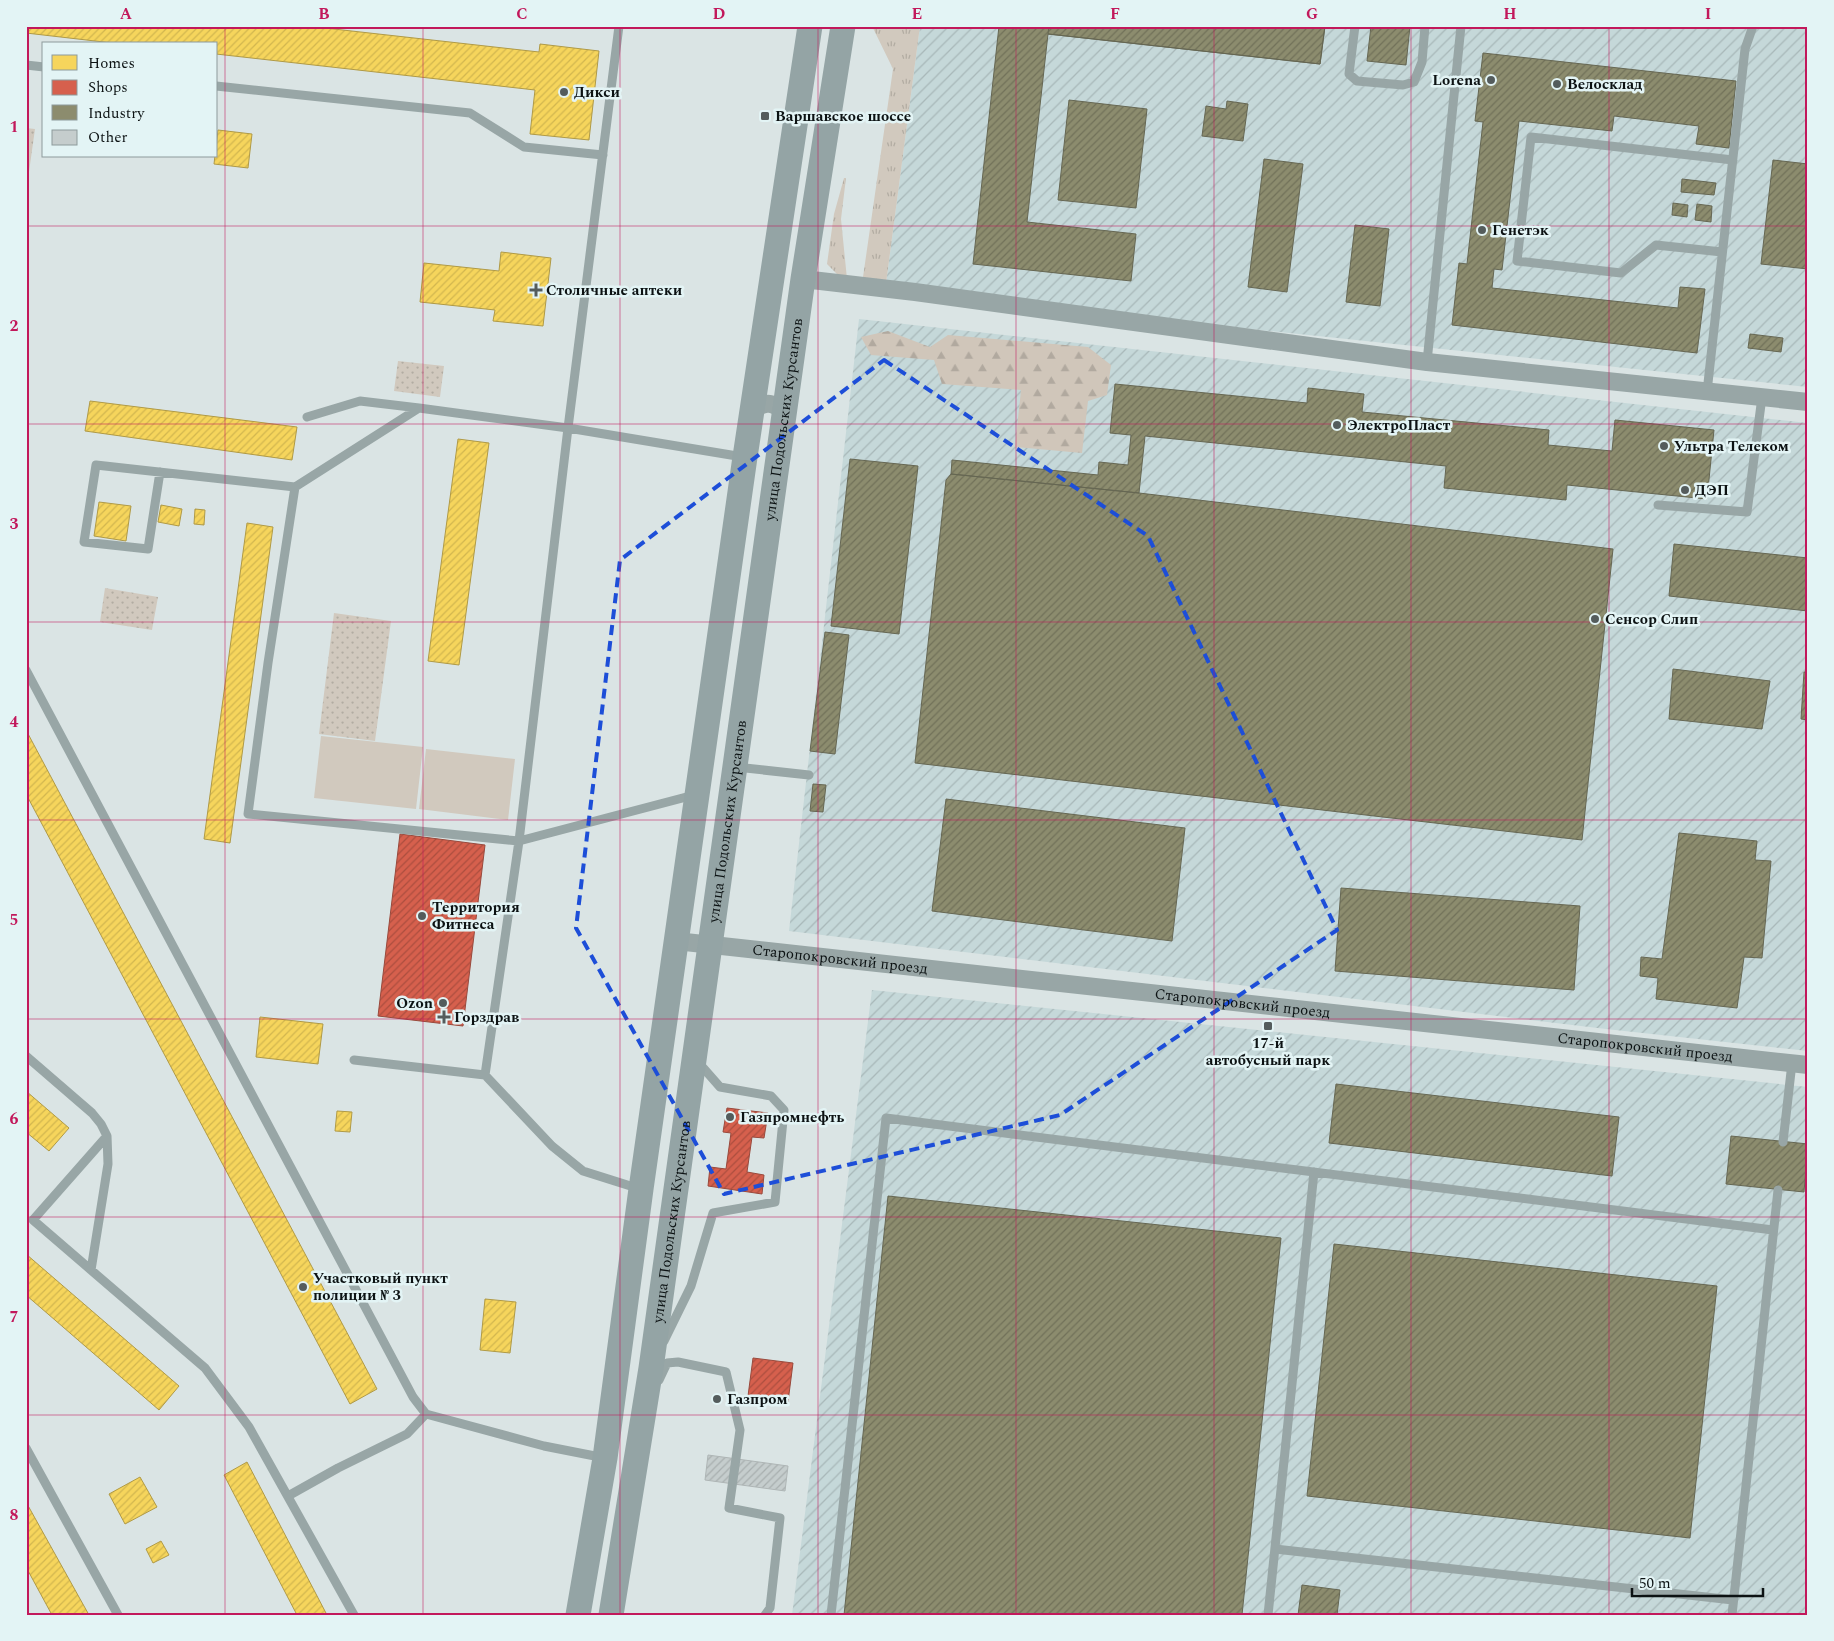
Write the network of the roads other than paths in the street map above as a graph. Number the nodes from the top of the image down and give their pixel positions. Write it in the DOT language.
graph roads {
  1 [pos="619,26"];
  2 [pos="810,26"];
  3 [pos="843,26"];
  4 [pos="1355,26"];
  5 [pos="1425,26"];
  6 [pos="1461,26"];
  7 [pos="1753,26"];
  8 [pos="26,65"];
  9 [pos="42,67"];
  10 [pos="218,86"];
  11 [pos="604,155"];
  12 [pos="1733,160"];
  13 [pos="1722,252"];
  14 [pos="803,279"];
  15 [pos="764,331"];
  16 [pos="796,335"];
  17 [pos="1427,362"];
  18 [pos="1707,392"];
  19 [pos="1762,398"];
  20 [pos="1808,402"];
  21 [pos="419,408"];
  22 [pos="307,417"];
  23 [pos="751,418"];
  24 [pos="784,423"];
  25 [pos="568,428"];
  26 [pos="745,457"];
  27 [pos="160,472"];
  28 [pos="295,487"];
  29 [pos="1658,505"];
  30 [pos="26,670"];
  31 [pos="736,767"];
  32 [pos="809,775"];
  33 [pos="698,794"];
  34 [pos="519,841"];
  35 [pos="676,941"];
  36 [pos="710,945"];
  37 [pos="26,1056"];
  38 [pos="695,1058"];
  39 [pos="354,1060"];
  40 [pos="1800,1064"];
  41 [pos="486,1075"];
  42 [pos="107,1136"];
  43 [pos="1783,1142"];
  44 [pos="1314,1172"];
  45 [pos="640,1189"];
  46 [pos="1778,1190"];
  47 [pos="1773,1230"];
  48 [pos="91,1270"];
  49 [pos="651,1368"];
  50 [pos="645,1407"];
  51 [pos="426,1414"];
  52 [pos="26,1448"];
  53 [pos="605,1458"];
  54 [pos="288,1496"];
  55 [pos="1274,1549"];
  56 [pos="1733,1600"];
  57 [pos="118,1615"];
  58 [pos="354,1615"];
  59 [pos="578,1615"];
  60 [pos="611,1615"];
  61 [pos="765,1615"];
  62 [pos="831,1615"];
  63 [pos="1268,1615"];
  64 [pos="1732,1615"];
  1 -- 11 [label="lane"];
  2 -- 15 [label="main road, улица Подольских Курсантов"];
  3 -- 14 [label="main road, улица Подольских Курсантов"];
  4 -- 5 [label="lane"];
  6 -- 17 [label="lane"];
  7 -- 12 [label="lane"];
  8 -- 9 [label="lane"];
  10 -- 11 [label="lane"];
  11 -- 25 [label="lane"];
  12 -- 13 [label="lane"];
  12 -- 13 [label="lane"];
  13 -- 18 [label="lane"];
  14 -- 16 [label="main road, улица Подольских Курсантов"];
  14 -- 17 [label="street"];
  15 -- 16 [label="street"];
  15 -- 23 [label="main road, улица Подольских Курсантов"];
  16 -- 24 [label="main road, улица Подольских Курсантов"];
  17 -- 18 [label="street"];
  18 -- 19 [label="street"];
  19 -- 20 [label="street"];
  19 -- 29 [label="lane"];
  21 -- 22 [label="lane"];
  21 -- 25 [label="lane"];
  21 -- 28 [label="lane"];
  23 -- 24 [label="street"];
  23 -- 26 [label="main road, улица Подольских Курсантов"];
  24 -- 31 [label="main road, улица Подольских Курсантов"];
  25 -- 26 [label="lane"];
  25 -- 34 [label="lane"];
  26 -- 33 [label="main road, улица Подольских Курсантов"];
  27 -- 27 [label="lane"];
  27 -- 28 [label="lane"];
  28 -- 34 [label="lane"];
  30 -- 51 [label="lane"];
  31 -- 32 [label="lane"];
  31 -- 36 [label="main road, улица Подольских Курсантов"];
  33 -- 34 [label="lane"];
  33 -- 35 [label="main road, улица Подольских Курсантов"];
  34 -- 41 [label="lane"];
  35 -- 36 [label="street, Старопокровский проезд"];
  35 -- 45 [label="main road, улица Подольских Курсантов"];
  36 -- 38 [label="main road, улица Подольских Курсантов"];
  36 -- 40 [label="street, Старопокровский проезд"];
  37 -- 42 [label="lane"];
  38 -- 49 [label="main road, улица Подольских Курсантов"];
  38 -- 49 [label="lane"];
  39 -- 41 [label="lane"];
  40 -- 43 [label="lane"];
  41 -- 45 [label="lane"];
  42 -- 48 [label="lane"];
  42 -- 48 [label="lane"];
  44 -- 47 [label="lane"];
  44 -- 55 [label="lane"];
  44 -- 62 [label="lane"];
  45 -- 53 [label="main road, улица Подольских Курсантов"];
  46 -- 47 [label="lane"];
  47 -- 56 [label="lane"];
  48 -- 54 [label="lane"];
  49 -- 50 [label="main road, улица Подольских Курсантов"];
  50 -- 60 [label="main road, улица Подольских Курсантов"];
  50 -- 61 [label="lane"];
  51 -- 53 [label="lane"];
  51 -- 54 [label="lane"];
  52 -- 57 [label="lane"];
  53 -- 59 [label="main road, улица Подольских Курсантов"];
  54 -- 58 [label="lane"];
  55 -- 56 [label="lane"];
  55 -- 63 [label="lane"];
  56 -- 64 [label="lane"];
}
